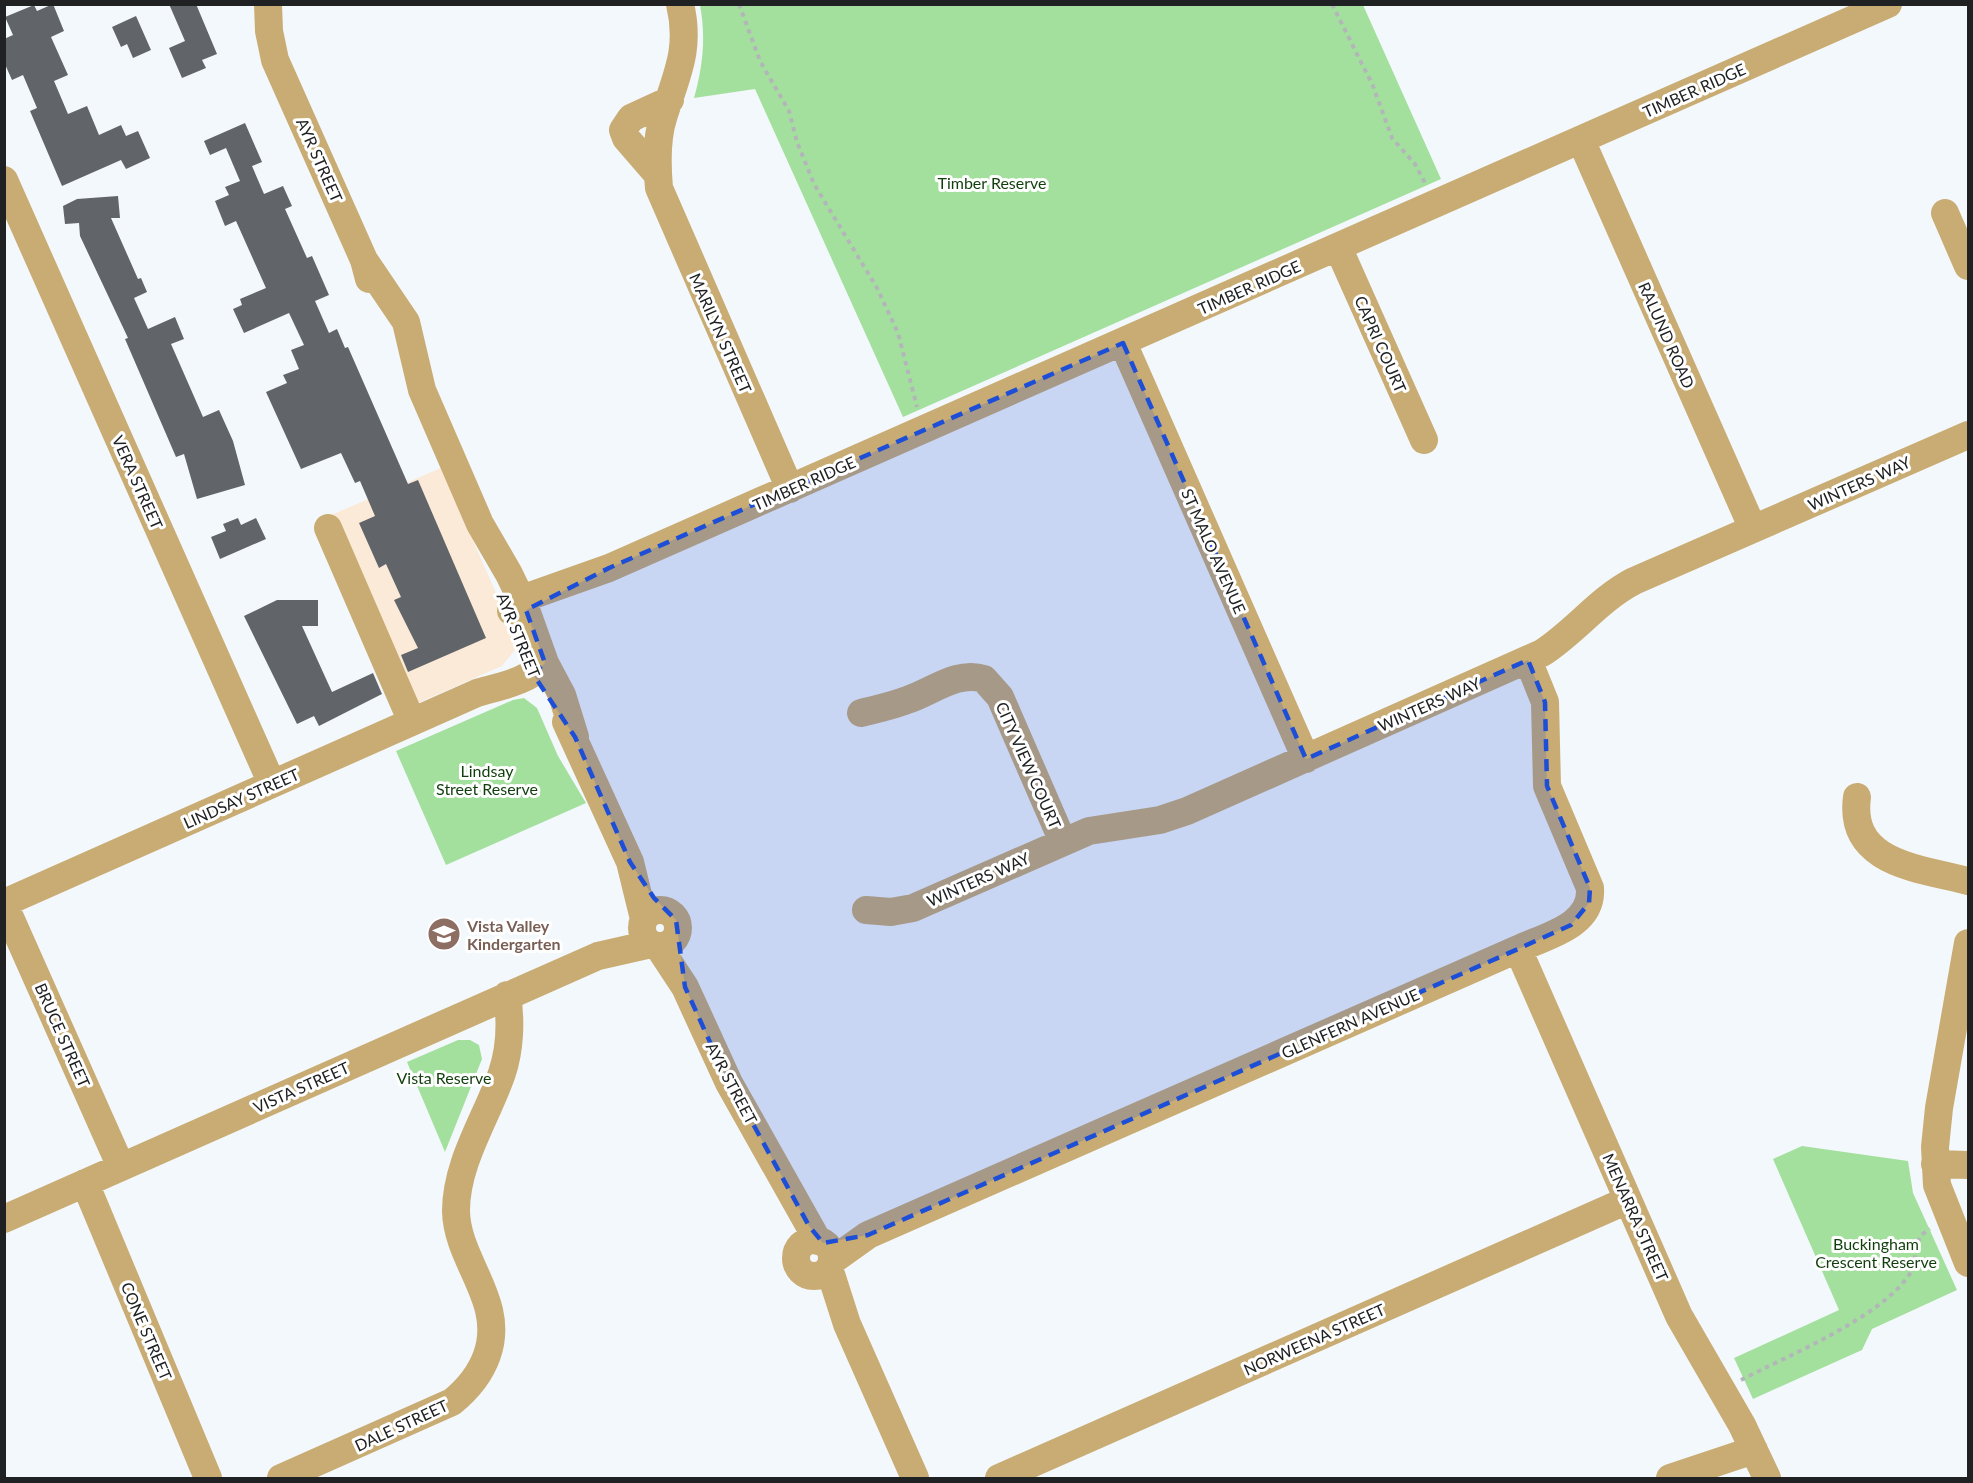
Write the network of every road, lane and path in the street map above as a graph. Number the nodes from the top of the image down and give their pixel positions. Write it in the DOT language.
graph roads {
  1 [pos="680,4"];
  2 [pos="740,4"];
  3 [pos="1332,4"];
  4 [pos="1888,4"];
  5 [pos="258,5"];
  6 [pos="1581,140"];
  7 [pos="4,180"];
  8 [pos="1427,187"];
  9 [pos="1945,213"];
  10 [pos="1338,248"];
  11 [pos="1968,266"];
  12 [pos="1123,343"];
  13 [pos="918,412"];
  14 [pos="1968,435"];
  15 [pos="1424,440"];
  16 [pos="790,489"];
  17 [pos="328,528"];
  18 [pos="1753,529"];
  19 [pos="520,607"];
  20 [pos="1528,660"];
  21 [pos="535,667"];
  22 [pos="857,712"];
  23 [pos="412,722"];
  24 [pos="1306,759"];
  25 [pos="273,784"];
  26 [pos="1857,797"];
  27 [pos="1063,842"];
  28 [pos="1968,881"];
  29 [pos="4,904"];
  30 [pos="866,910"];
  31 [pos="656,930"];
  32 [pos="1968,943"];
  33 [pos="1518,949"];
  34 [pos="507,996"];
  35 [pos="1935,1164"];
  36 [pos="1968,1165"];
  37 [pos="122,1167"];
  38 [pos="85,1183"];
  39 [pos="1629,1200"];
  40 [pos="4,1219"];
  41 [pos="1932,1228"];
  42 [pos="817,1256"];
  43 [pos="1968,1263"];
  44 [pos="1722,1391"];
  45 [pos="1751,1442"];
  46 [pos="1670,1478"];
  47 [pos="208,1479"];
  48 [pos="281,1479"];
  49 [pos="915,1479"];
  50 [pos="999,1479"];
  51 [pos="1767,1479"];
  1 -- 16 [label="street, MARILYN STREET"];
  2 -- 13 [label="path"];
  3 -- 8 [label="path"];
  4 -- 6 [label="street, TIMBER RIDGE"];
  5 -- 19 [label="street, AYR STREET"];
  6 -- 10 [label="street, TIMBER RIDGE"];
  6 -- 18 [label="street, RALUND ROAD"];
  7 -- 25 [label="street, VERA STREET"];
  9 -- 11 [label="street"];
  10 -- 12 [label="street, TIMBER RIDGE"];
  10 -- 15 [label="street, CAPRI COURT"];
  12 -- 16 [label="street, TIMBER RIDGE"];
  12 -- 24 [label="street, ST MALO AVENUE"];
  14 -- 18 [label="street, WINTERS WAY"];
  16 -- 19 [label="street, TIMBER RIDGE"];
  17 -- 23 [label="street"];
  18 -- 20 [label="street, WINTERS WAY"];
  19 -- 21 [label="street, AYR STREET"];
  20 -- 24 [label="street, WINTERS WAY"];
  20 -- 33 [label="street, GLENFERN AVENUE"];
  21 -- 23 [label="street, LINDSAY STREET"];
  21 -- 31 [label="street, AYR STREET"];
  22 -- 27 [label="street, CITY VIEW COURT"];
  23 -- 25 [label="street, LINDSAY STREET"];
  24 -- 27 [label="street, WINTERS WAY"];
  25 -- 29 [label="street, LINDSAY STREET"];
  26 -- 28 [label="street"];
  27 -- 30 [label="street, WINTERS WAY"];
  29 -- 37 [label="street, BRUCE STREET"];
  31 -- 34 [label="street, VISTA STREET"];
  31 -- 42 [label="street, AYR STREET"];
  32 -- 35 [label="street"];
  33 -- 39 [label="street, MENARRA STREET"];
  33 -- 42 [label="street, GLENFERN AVENUE"];
  34 -- 37 [label="street, VISTA STREET"];
  34 -- 48 [label="street, DALE STREET"];
  35 -- 36 [label="street"];
  35 -- 43 [label="street"];
  37 -- 38 [label="street, VISTA STREET"];
  38 -- 40 [label="street, VISTA STREET"];
  38 -- 47 [label="street, CONE STREET"];
  39 -- 44 [label="street, MENARRA STREET"];
  39 -- 50 [label="street, NORWEENA STREET"];
  41 -- 44 [label="path"];
  42 -- 49 [label="street, AYR STREET"];
  44 -- 45 [label="street, MENARRA STREET"];
  45 -- 46 [label="street"];
  45 -- 51 [label="street, MENARRA STREET"];
}
